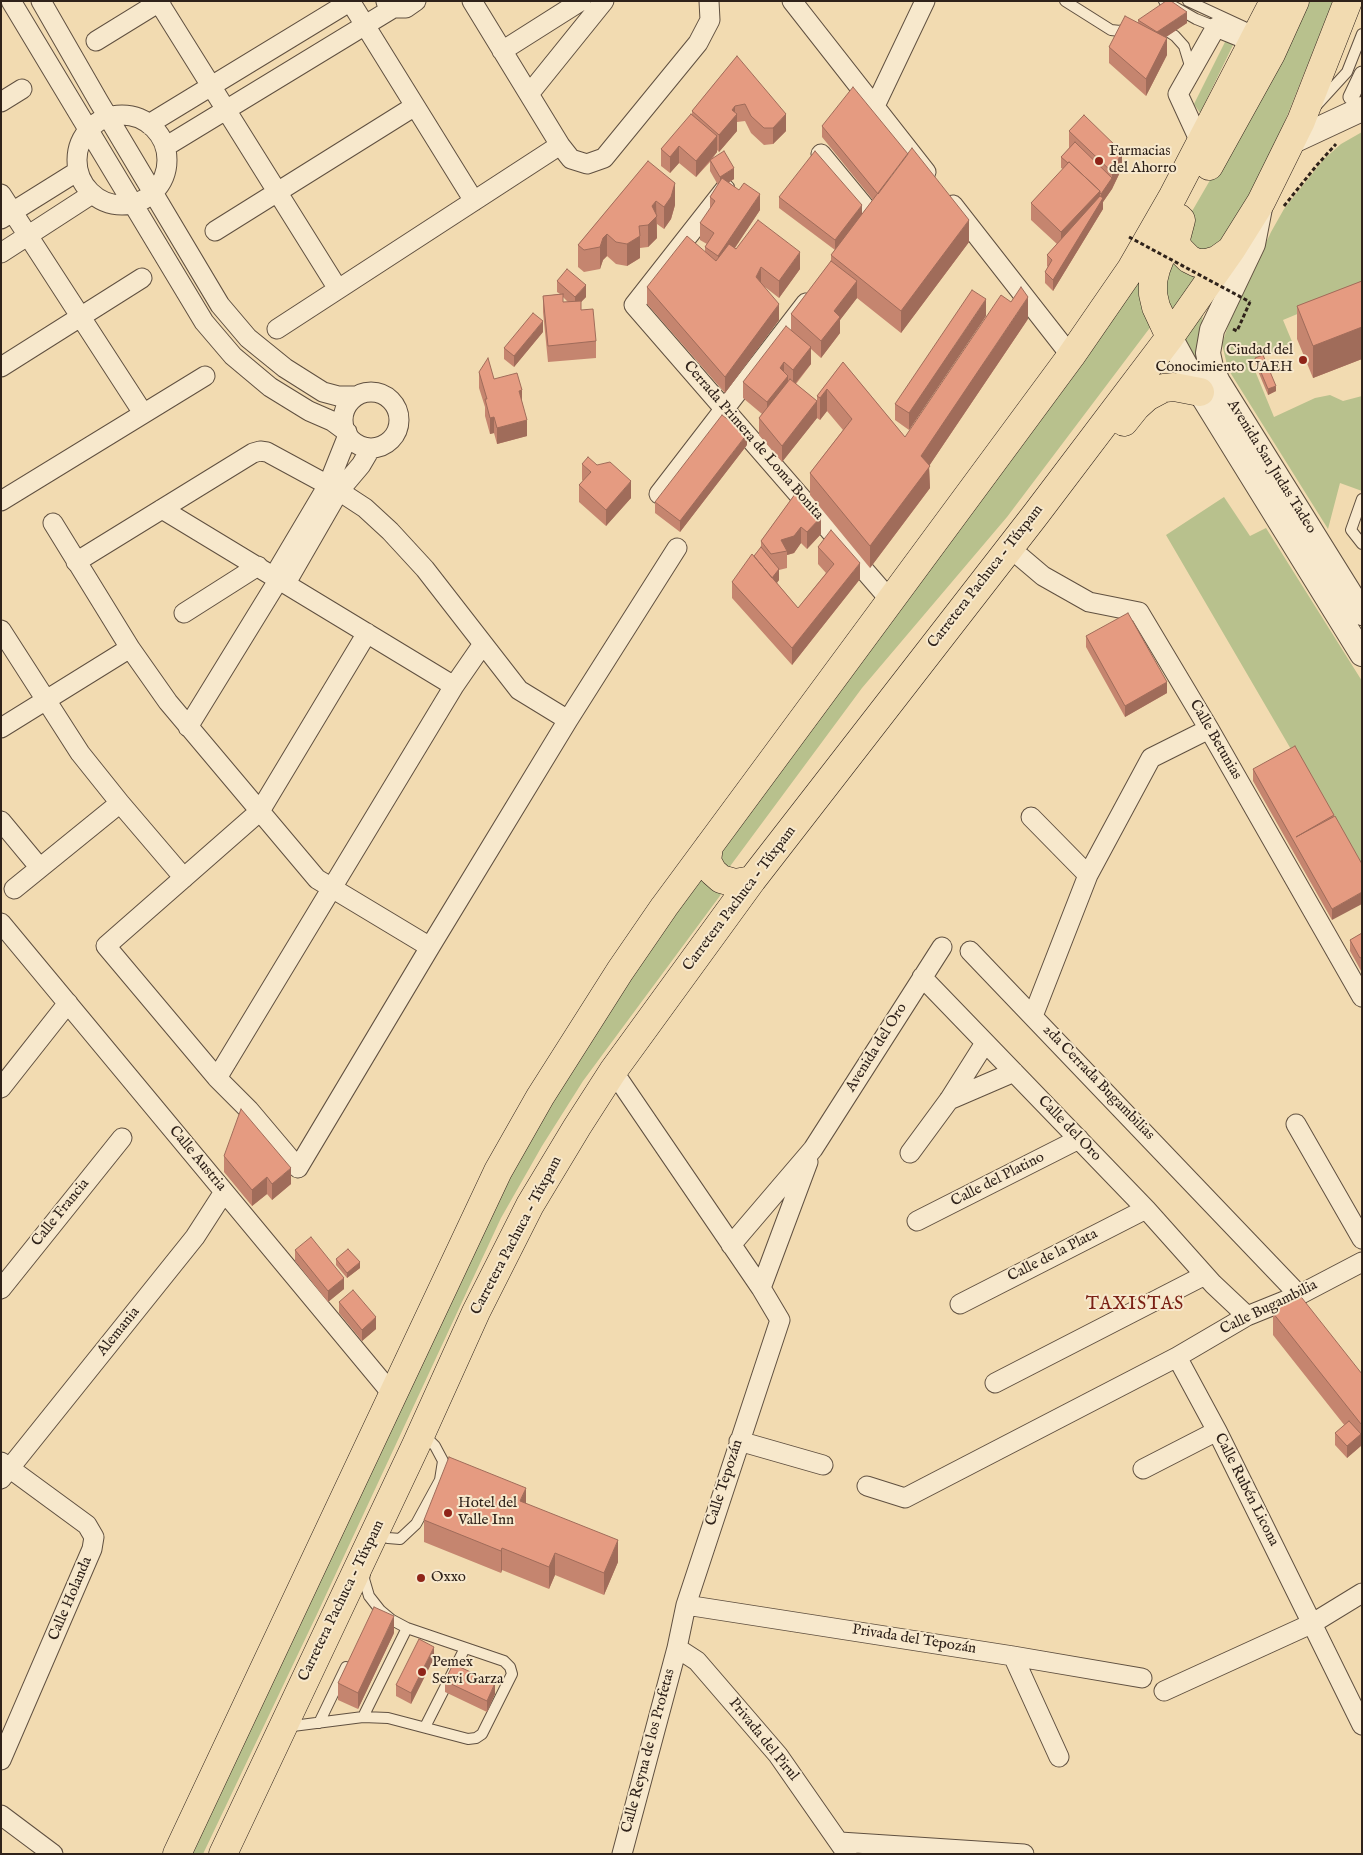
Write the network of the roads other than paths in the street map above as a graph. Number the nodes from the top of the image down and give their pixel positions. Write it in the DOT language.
graph roads {
  1 [pos="11,1"];
  2 [pos="41,1"];
  3 [pos="350,1"];
  4 [pos="416,1"];
  5 [pos="472,1"];
  6 [pos="581,1"];
  7 [pos="604,1"];
  8 [pos="709,1"];
  9 [pos="792,1"];
  10 [pos="925,1"];
  11 [pos="1065,1"];
  12 [pos="1164,1"];
  13 [pos="1188,1"];
  14 [pos="1348,1"];
  15 [pos="160,2"];
  16 [pos="1275,3"];
  17 [pos="390,4"];
  18 [pos="365,26"];
  19 [pos="1216,27"];
  20 [pos="1362,34"];
  21 [pos="1256,38"];
  22 [pos="96,41"];
  23 [pos="502,51"];
  24 [pos="1192,70"];
  25 [pos="1362,74"];
  26 [pos="211,86"];
  27 [pos="22,89"];
  28 [pos="530,94"];
  29 [pos="1,102"];
  30 [pos="1356,103"];
  31 [pos="415,106"];
  32 [pos="875,106"];
  33 [pos="226,110"];
  34 [pos="108,117"];
  35 [pos="149,124"];
  36 [pos="88,130"];
  37 [pos="1296,131"];
  38 [pos="1200,144"];
  39 [pos="560,146"];
  40 [pos="165,147"];
  41 [pos="821,154"];
  42 [pos="78,171"];
  43 [pos="726,188"];
  44 [pos="277,192"];
  45 [pos="1,194"];
  46 [pos="92,194"];
  47 [pos="153,194"];
  48 [pos="474,201"];
  49 [pos="133,204"];
  50 [pos="1186,204"];
  51 [pos="1271,208"];
  52 [pos="7,216"];
  53 [pos="215,231"];
  54 [pos="28,236"];
  55 [pos="855,240"];
  56 [pos="1231,250"];
  57 [pos="1,253"];
  58 [pos="142,278"];
  59 [pos="820,286"];
  60 [pos="338,289"];
  61 [pos="81,317"];
  62 [pos="277,329"];
  63 [pos="1170,337"];
  64 [pos="1071,356"];
  65 [pos="1,367"];
  66 [pos="205,376"];
  67 [pos="1209,387"];
  68 [pos="356,396"];
  69 [pos="725,408"];
  70 [pos="143,414"];
  71 [pos="347,434"];
  72 [pos="371,448"];
  73 [pos="333,488"];
  74 [pos="659,494"];
  75 [pos="2,498"];
  76 [pos="1362,499"];
  77 [pos="162,509"];
  78 [pos="1036,514"];
  79 [pos="53,523"];
  80 [pos="1362,544"];
  81 [pos="677,548"];
  82 [pos="1010,548"];
  83 [pos="76,562"];
  84 [pos="274,576"];
  85 [pos="891,601"];
  86 [pos="184,613"];
  87 [pos="1362,613"];
  88 [pos="1,630"];
  89 [pos="367,633"];
  90 [pos="483,644"];
  91 [pos="130,648"];
  92 [pos="1362,654"];
  93 [pos="454,686"];
  94 [pos="46,700"];
  95 [pos="568,720"];
  96 [pos="188,727"];
  97 [pos="1,728"];
  98 [pos="1209,728"];
  99 [pos="120,802"];
  100 [pos="260,811"];
  101 [pos="1031,817"];
  102 [pos="1,821"];
  103 [pos="708,846"];
  104 [pos="40,868"];
  105 [pos="1088,875"];
  106 [pos="184,878"];
  107 [pos="752,880"];
  108 [pos="14,889"];
  109 [pos="331,889"];
  110 [pos="1,923"];
  111 [pos="430,947"];
  112 [pos="942,947"];
  113 [pos="970,951"];
  114 [pos="922,977"];
  115 [pos="1362,997"];
  116 [pos="68,1003"];
  117 [pos="1033,1016"];
  118 [pos="985,1043"];
  119 [pos="612,1071"];
  120 [pos="1014,1072"];
  121 [pos="218,1078"];
  122 [pos="1,1088"];
  123 [pos="949,1100"];
  124 [pos="1296,1124"];
  125 [pos="122,1138"];
  126 [pos="1078,1139"];
  127 [pos="813,1149"];
  128 [pos="910,1153"];
  129 [pos="224,1192"];
  130 [pos="1146,1209"];
  131 [pos="917,1220"];
  132 [pos="1362,1239"];
  133 [pos="731,1245"];
  134 [pos="1362,1262"];
  135 [pos="1209,1279"];
  136 [pos="762,1288"];
  137 [pos="1,1289"];
  138 [pos="1300,1295"];
  139 [pos="960,1304"];
  140 [pos="1247,1316"];
  141 [pos="1227,1327"];
  142 [pos="1177,1357"];
  143 [pos="995,1383"];
  144 [pos="393,1394"];
  145 [pos="1217,1431"];
  146 [pos="422,1432"];
  147 [pos="739,1440"];
  148 [pos="823,1465"];
  149 [pos="1142,1469"];
  150 [pos="4,1470"];
  151 [pos="867,1486"];
  152 [pos="370,1542"];
  153 [pos="1362,1593"];
  154 [pos="686,1605"];
  155 [pos="1312,1623"];
  156 [pos="407,1628"];
  157 [pos="465,1648"];
  158 [pos="677,1648"];
  159 [pos="1013,1656"];
  160 [pos="350,1658"];
  161 [pos="1142,1678"];
  162 [pos="1164,1691"];
  163 [pos="363,1717"];
  164 [pos="319,1723"];
  165 [pos="1362,1725"];
  166 [pos="425,1727"];
  167 [pos="282,1728"];
  168 [pos="1059,1757"];
  169 [pos="1,1760"];
  170 [pos="1,1816"];
  171 [pos="843,1848"];
  172 [pos="52,1854"];
  173 [pos="177,1854"];
  174 [pos="223,1854"];
  175 [pos="622,1854"];
  176 [pos="1024,1854"];
  1 -- 36 [label="street"];
  2 -- 34 [label="street"];
  3 -- 18 [label="street"];
  3 -- 26 [label="street"];
  4 -- 17 [label="street"];
  5 -- 23 [label="street"];
  6 -- 23 [label="street"];
  7 -- 28 [label="street"];
  8 -- 39 [label="street"];
  9 -- 32 [label="street"];
  10 -- 32 [label="street"];
  11 -- 24 [label="lane"];
  12 -- 19 [label="lane"];
  13 -- 21 [label="lane"];
  14 -- 37 [label="main road, Carretera Pachuca - Túxpam"];
  15 -- 22 [label="street"];
  15 -- 26 [label="street"];
  16 -- 21 [label="main road"];
  16 -- 50 [label="main road"];
  17 -- 18 [label="street"];
  18 -- 31 [label="street"];
  18 -- 33 [label="street"];
  19 -- 21 [label="street"];
  19 -- 24 [label="street"];
  20 -- 37 [label="lane"];
  21 -- 38 [label="main road"];
  23 -- 28 [label="street"];
  24 -- 38 [label="street"];
  25 -- 30 [label="street"];
  26 -- 33 [label="street"];
  26 -- 35 [label="street"];
  27 -- 29 [label="street"];
  28 -- 39 [label="street"];
  30 -- 37 [label="street"];
  31 -- 44 [label="street"];
  31 -- 48 [label="street"];
  32 -- 64 [label="street"];
  33 -- 40 [label="street"];
  33 -- 44 [label="street"];
  34 -- 35 [label="street"];
  34 -- 36 [label="street"];
  34 -- 47 [label="street"];
  35 -- 40 [label="street"];
  36 -- 42 [label="street"];
  36 -- 49 [label="street"];
  37 -- 51 [label="main road, Carretera Pachuca - Túxpam"];
  38 -- 64 [label="main road"];
  39 -- 48 [label="street"];
  40 -- 47 [label="street"];
  41 -- 55 [label="street"];
  42 -- 46 [label="street"];
  42 -- 52 [label="street"];
  43 -- 69 [label="street, Cerrada Primera de Loma Bonita"];
  44 -- 53 [label="street"];
  44 -- 60 [label="street"];
  45 -- 52 [label="street"];
  46 -- 49 [label="street"];
  46 -- 54 [label="street"];
  47 -- 49 [label="street"];
  47 -- 68 [label="street"];
  48 -- 60 [label="street"];
  49 -- 71 [label="street"];
  50 -- 56 [label="main road"];
  50 -- 63 [label="main road"];
  51 -- 56 [label="main road, Carretera Pachuca - Túxpam"];
  51 -- 67 [label="street, Avenida San Judas Tadeo"];
  52 -- 54 [label="street"];
  54 -- 57 [label="street"];
  54 -- 61 [label="street"];
  56 -- 63 [label="main road, Carretera Pachuca - Túxpam"];
  58 -- 61 [label="street"];
  59 -- 69 [label="street"];
  60 -- 62 [label="street"];
  61 -- 65 [label="street"];
  61 -- 70 [label="street"];
  63 -- 67 [label="street, Avenida San Judas Tadeo"];
  63 -- 78 [label="main road, Carretera Pachuca - Túxpam"];
  64 -- 85 [label="main road"];
  66 -- 70 [label="street"];
  67 -- 78 [label="main road"];
  67 -- 87 [label="street, Avenida San Judas Tadeo"];
  67 -- 92 [label="street, Avenida San Judas Tadeo"];
  68 -- 71 [label="street"];
  68 -- 72 [label="street"];
  69 -- 74 [label="street"];
  69 -- 85 [label="street, Cerrada Primera de Loma Bonita"];
  70 -- 75 [label="street"];
  71 -- 72 [label="street"];
  71 -- 73 [label="street"];
  72 -- 73 [label="street"];
  73 -- 77 [label="street"];
  73 -- 84 [label="street"];
  73 -- 90 [label="street"];
  76 -- 80 [label="lane"];
  77 -- 83 [label="street"];
  77 -- 84 [label="street"];
  78 -- 82 [label="main road, Carretera Pachuca - Túxpam"];
  79 -- 83 [label="street"];
  81 -- 95 [label="street"];
  82 -- 98 [label="street, Calle Betunias"];
  82 -- 107 [label="main road, Carretera Pachuca - Túxpam"];
  83 -- 91 [label="street"];
  84 -- 86 [label="street"];
  84 -- 89 [label="street"];
  84 -- 96 [label="street"];
  85 -- 103 [label="main road"];
  88 -- 94 [label="street"];
  89 -- 93 [label="street"];
  89 -- 100 [label="street"];
  90 -- 93 [label="street"];
  90 -- 95 [label="street"];
  91 -- 94 [label="street"];
  91 -- 96 [label="street"];
  93 -- 109 [label="street"];
  94 -- 97 [label="street"];
  94 -- 99 [label="street"];
  95 -- 111 [label="street"];
  96 -- 100 [label="street"];
  98 -- 105 [label="street, 2da Cerrada Bugambilias"];
  98 -- 115 [label="street, Calle Betunias"];
  99 -- 104 [label="street"];
  99 -- 106 [label="street"];
  100 -- 106 [label="street"];
  100 -- 109 [label="street"];
  101 -- 105 [label="street"];
  102 -- 104 [label="street"];
  103 -- 107 [label="main road"];
  103 -- 144 [label="main road"];
  104 -- 108 [label="street"];
  105 -- 117 [label="street, 2da Cerrada Bugambilias"];
  106 -- 121 [label="street"];
  107 -- 119 [label="main road, Carretera Pachuca - Túxpam"];
  109 -- 111 [label="street"];
  109 -- 121 [label="street"];
  110 -- 116 [label="street, Calle Austria"];
  111 -- 121 [label="street"];
  112 -- 114 [label="street, Avenida del Oro"];
  113 -- 117 [label="street"];
  114 -- 118 [label="street, Calle del Oro"];
  114 -- 127 [label="street, Avenida del Oro"];
  116 -- 122 [label="street"];
  116 -- 129 [label="street, Calle Austria"];
  117 -- 138 [label="street, 2da Cerrada Bugambilias"];
  118 -- 120 [label="street, Calle del Oro"];
  118 -- 123 [label="street"];
  119 -- 133 [label="street"];
  119 -- 146 [label="main road, Carretera Pachuca - Túxpam"];
  120 -- 123 [label="street"];
  120 -- 126 [label="street, Calle del Oro"];
  123 -- 128 [label="street"];
  124 -- 132 [label="street"];
  125 -- 137 [label="street, Calle Francia"];
  126 -- 130 [label="street, Calle del Oro"];
  126 -- 131 [label="street, Calle del Platino"];
  127 -- 133 [label="street, Avenida del Oro"];
  127 -- 136 [label="street, Avenida del Oro"];
  129 -- 144 [label="street, Calle Austria"];
  129 -- 150 [label="street, Alemania"];
  130 -- 135 [label="street, Calle del Oro"];
  130 -- 139 [label="street, Calle de la Plata"];
  133 -- 136 [label="street"];
  134 -- 138 [label="street, Calle Bugambilia"];
  135 -- 140 [label="street, Calle del Oro"];
  135 -- 141 [label="street, Calle del Oro"];
  135 -- 143 [label="street"];
  136 -- 147 [label="street, Calle Tepozán"];
  138 -- 140 [label="street, Calle Bugambilia"];
  140 -- 141 [label="street, Calle Bugambilia"];
  141 -- 142 [label="street, Calle Bugambilia"];
  142 -- 145 [label="street, Calle Rubén Licona"];
  142 -- 151 [label="street, Calle Bugambilia"];
  144 -- 173 [label="main road"];
  145 -- 149 [label="street"];
  145 -- 155 [label="street, Calle Rubén Licona"];
  146 -- 152 [label="main road, Carretera Pachuca - Túxpam"];
  146 -- 152 [label="lane"];
  147 -- 148 [label="street"];
  147 -- 154 [label="street, Calle Tepozán"];
  150 -- 169 [label="street, Calle Holanda"];
  152 -- 156 [label="lane"];
  152 -- 167 [label="main road, Carretera Pachuca - Túxpam"];
  153 -- 155 [label="street"];
  154 -- 158 [label="street, Calle Tepozán"];
  154 -- 159 [label="street, Privada del Tepozán"];
  155 -- 162 [label="street"];
  155 -- 165 [label="street, Calle Rubén Licona"];
  156 -- 157 [label="lane"];
  156 -- 163 [label="lane"];
  157 -- 166 [label="lane"];
  157 -- 166 [label="lane"];
  158 -- 171 [label="street, Privada del Pirul"];
  158 -- 175 [label="street, Calle Reyna de los Profetas"];
  159 -- 161 [label="street, Privada del Tepozán"];
  159 -- 168 [label="street"];
  160 -- 164 [label="lane"];
  163 -- 164 [label="lane"];
  163 -- 166 [label="lane"];
  164 -- 167 [label="lane"];
  167 -- 174 [label="main road, Carretera Pachuca - Túxpam"];
  170 -- 172 [label="street"];
  171 -- 176 [label="street, Privada del Pirul"];
}
